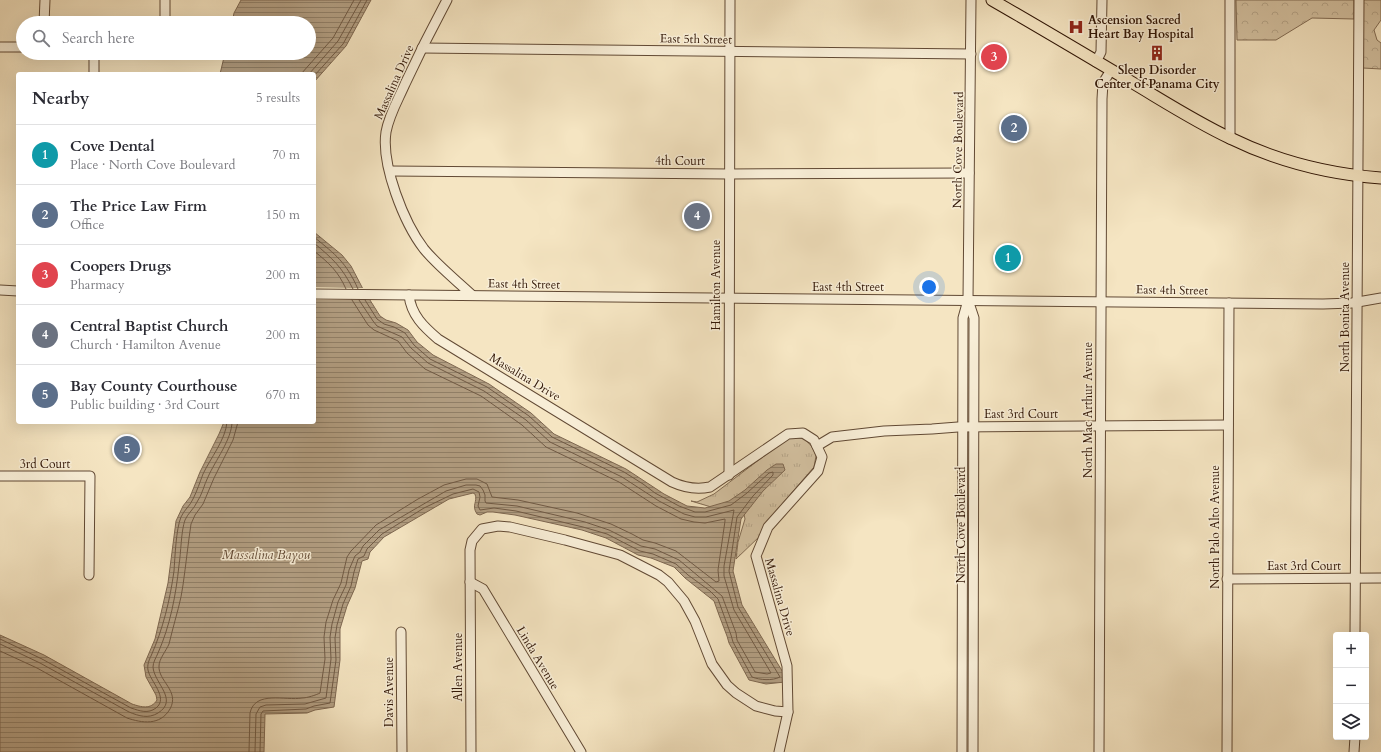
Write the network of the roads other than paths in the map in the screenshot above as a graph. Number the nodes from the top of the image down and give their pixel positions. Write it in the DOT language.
graph roads {
  1 [pos="45,0"];
  2 [pos="165,0"];
  3 [pos="447,0"];
  4 [pos="730,0"];
  5 [pos="971,0"];
  6 [pos="992,0"];
  7 [pos="1102,0"];
  8 [pos="1230,0"];
  9 [pos="1358,0"];
  10 [pos="44,16"];
  11 [pos="165,16"];
  12 [pos="0,47"];
  13 [pos="16,47"];
  14 [pos="422,48"];
  15 [pos="730,51"];
  16 [pos="971,54"];
  17 [pos="94,60"];
  18 [pos="1096,62"];
  19 [pos="1111,70"];
  20 [pos="94,72"];
  21 [pos="1230,139"];
  22 [pos="390,171"];
  23 [pos="969,173"];
  24 [pos="729,174"];
  25 [pos="1357,176"];
  26 [pos="1381,178"];
  27 [pos="0,290"];
  28 [pos="16,291"];
  29 [pos="316,294"];
  30 [pos="409,295"];
  31 [pos="472,295"];
  32 [pos="728,298"];
  33 [pos="1381,298"];
  34 [pos="968,300"];
  35 [pos="1101,301"];
  36 [pos="1357,302"];
  37 [pos="1229,303"];
  38 [pos="1228,425"];
  39 [pos="1100,426"];
  40 [pos="963,427"];
  41 [pos="974,427"];
  42 [pos="817,446"];
  43 [pos="729,475"];
  44 [pos="0,476"];
  45 [pos="89,575"];
  46 [pos="1355,578"];
  47 [pos="1381,578"];
  48 [pos="1227,579"];
  49 [pos="470,582"];
  50 [pos="401,632"];
  51 [pos="1355,632"];
  52 [pos="962,649"];
  53 [pos="973,649"];
  54 [pos="788,712"];
  55 [pos="1354,740"];
  56 [pos="402,752"];
  57 [pos="471,752"];
  58 [pos="581,752"];
  59 [pos="780,752"];
  60 [pos="962,752"];
  61 [pos="973,752"];
  62 [pos="1099,752"];
  63 [pos="1226,752"];
  64 [pos="1354,752"];
  1 -- 10 [label="street"];
  2 -- 11 [label="street"];
  3 -- 14 [label="street, Massalina Drive"];
  4 -- 15 [label="street, Hamilton Avenue"];
  5 -- 16 [label="street, North Cove Boulevard"];
  6 -- 18 [label="main road"];
  7 -- 18 [label="street"];
  8 -- 21 [label="street"];
  9 -- 25 [label="street, North Bonita Avenue"];
  12 -- 13 [label="street"];
  14 -- 15 [label="street, East 5th Street"];
  14 -- 22 [label="street, Massalina Drive"];
  15 -- 16 [label="street, East 5th Street"];
  15 -- 24 [label="street, Hamilton Avenue"];
  16 -- 23 [label="street, North Cove Boulevard"];
  17 -- 20 [label="street"];
  18 -- 19 [label="main road"];
  19 -- 21 [label="main road"];
  19 -- 35 [label="street, North Mac Arthur Avenue"];
  21 -- 25 [label="main road"];
  22 -- 24 [label="street, 4th Court"];
  22 -- 31 [label="street, Massalina Drive"];
  23 -- 24 [label="street, 4th Court"];
  23 -- 34 [label="street, North Cove Boulevard"];
  24 -- 32 [label="street, Hamilton Avenue"];
  25 -- 26 [label="main road"];
  25 -- 36 [label="street, North Bonita Avenue"];
  27 -- 28 [label="street"];
  29 -- 30 [label="street, East 4th Street"];
  30 -- 31 [label="street, East 4th Street"];
  30 -- 43 [label="street, Massalina Drive"];
  31 -- 32 [label="street, East 4th Street"];
  32 -- 34 [label="street, East 4th Street"];
  32 -- 43 [label="street, Hamilton Avenue"];
  33 -- 36 [label="street, East 4th Street"];
  34 -- 35 [label="street, East 4th Street"];
  34 -- 40 [label="street, North Cove Boulevard"];
  34 -- 41 [label="street, North Cove Boulevard"];
  35 -- 37 [label="street, East 4th Street"];
  35 -- 39 [label="street, North Mac Arthur Avenue"];
  36 -- 37 [label="street, East 4th Street"];
  36 -- 46 [label="street, North Bonita Avenue"];
  37 -- 38 [label="street, North Palo Alto Avenue"];
  38 -- 39 [label="street, East 3rd Court"];
  38 -- 48 [label="street, North Palo Alto Avenue"];
  39 -- 41 [label="street, East 3rd Court"];
  39 -- 62 [label="street, North Mac Arthur Avenue"];
  40 -- 41 [label="street, East 3rd Court"];
  40 -- 42 [label="street, East 3rd Court"];
  40 -- 52 [label="street, North Cove Boulevard"];
  41 -- 53 [label="street, North Cove Boulevard"];
  42 -- 43 [label="street, Massalina Drive"];
  42 -- 54 [label="street, Massalina Drive"];
  44 -- 45 [label="street, 3rd Court"];
  46 -- 47 [label="street, East 3rd Court"];
  46 -- 48 [label="street, East 3rd Court"];
  46 -- 51 [label="street, North Bonita Avenue"];
  48 -- 63 [label="street, North Palo Alto Avenue"];
  49 -- 54 [label="street"];
  49 -- 57 [label="street, Allen Avenue"];
  49 -- 58 [label="street, Linda Avenue"];
  50 -- 56 [label="street, Davis Avenue"];
  52 -- 53 [label="street"];
  52 -- 60 [label="street, North Cove Boulevard"];
  53 -- 61 [label="street, North Cove Boulevard"];
  54 -- 59 [label="street"];
  55 -- 64 [label="street"];
}
